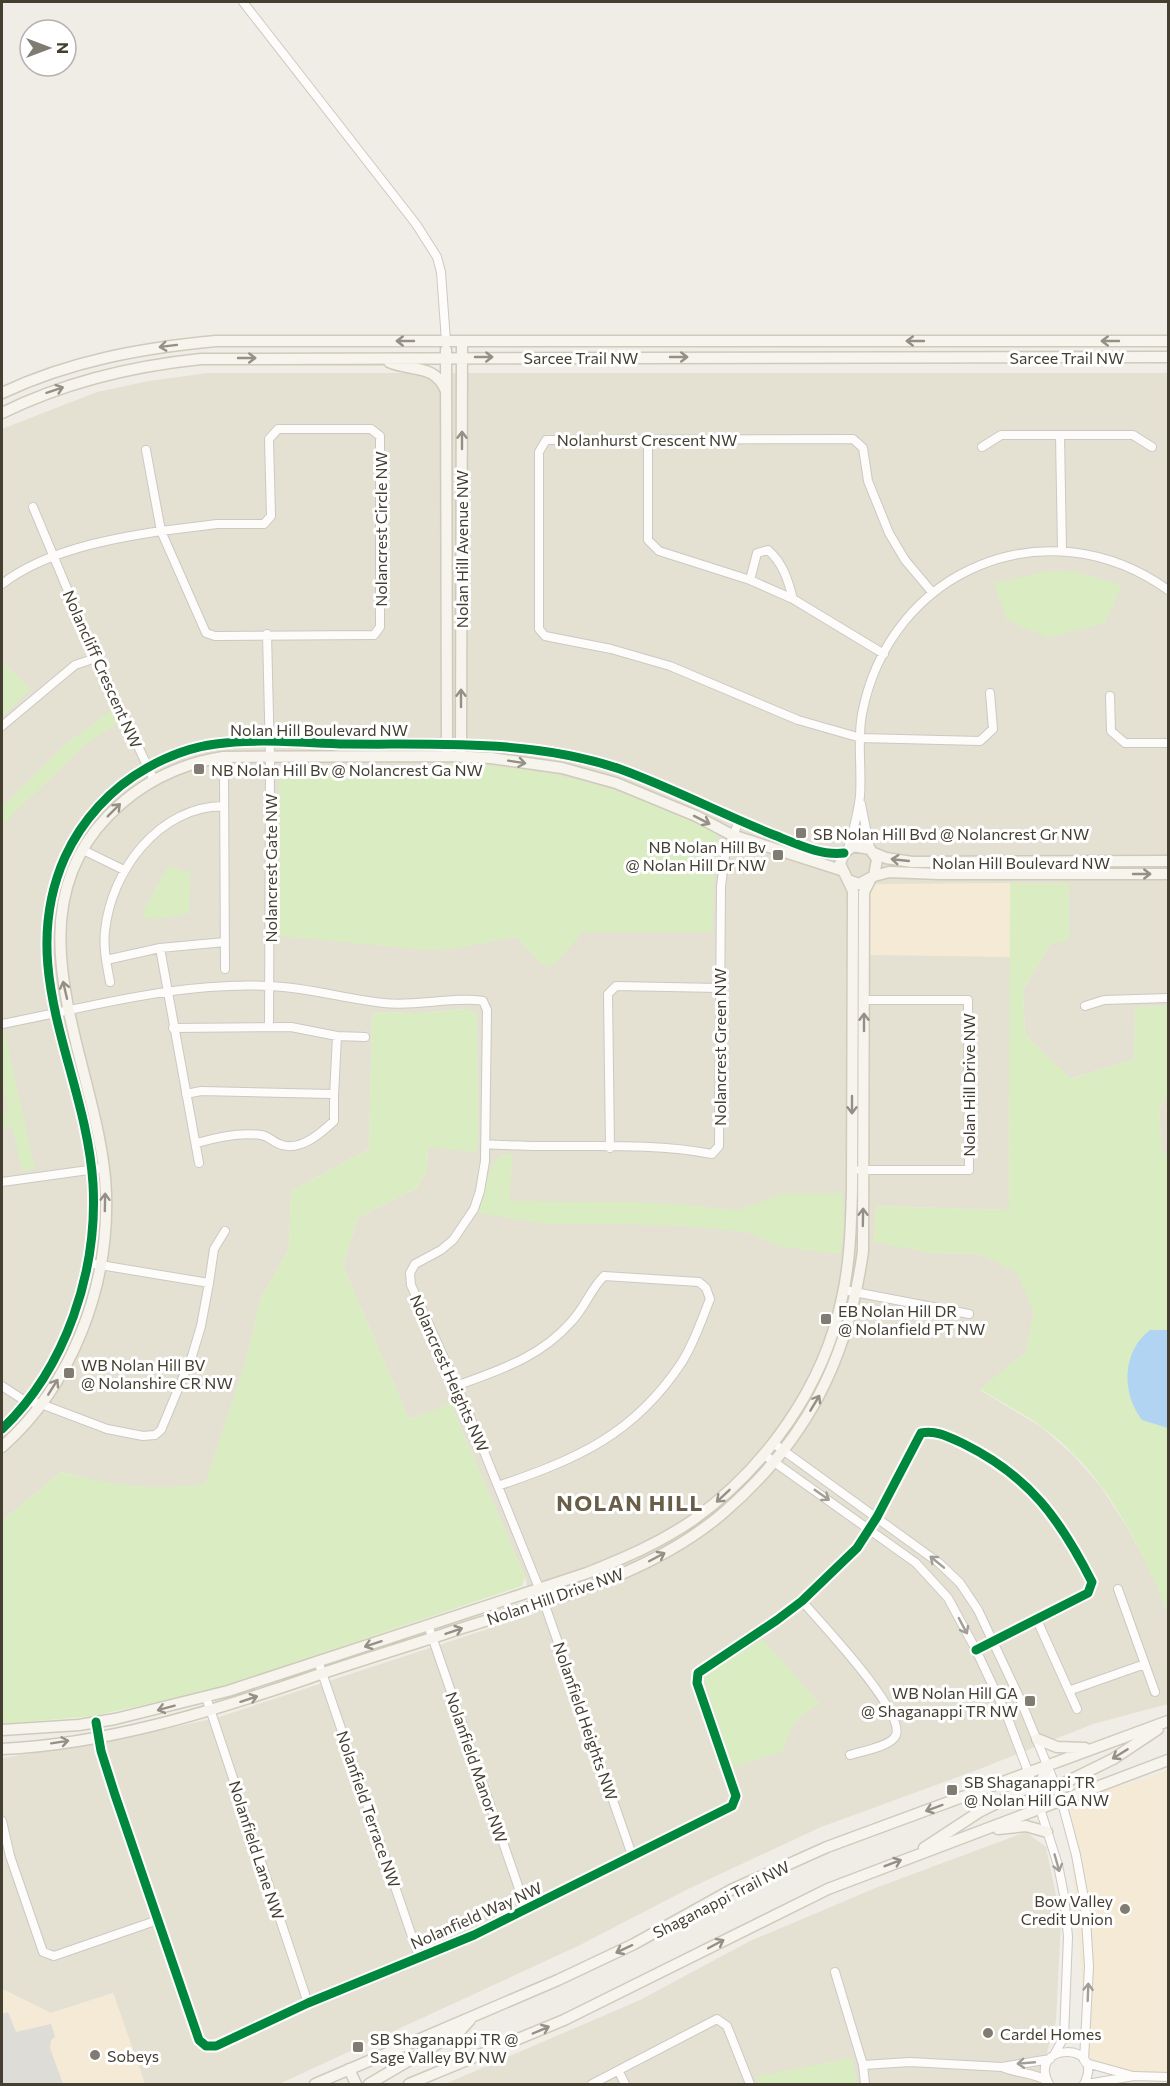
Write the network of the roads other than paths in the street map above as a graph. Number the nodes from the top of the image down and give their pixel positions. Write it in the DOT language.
graph roads {
  1 [pos="243,2"];
  2 [pos="446,341"];
  3 [pos="462,341"];
  4 [pos="1168,341"];
  5 [pos="381,357"];
  6 [pos="447,357"];
  7 [pos="462,357"];
  8 [pos="1168,357"];
  9 [pos="2,393"];
  10 [pos="447,395"];
  11 [pos="2,413"];
  12 [pos="1060,435"];
  13 [pos="648,440"];
  14 [pos="982,447"];
  15 [pos="1152,447"];
  16 [pos="146,450"];
  17 [pos="33,507"];
  18 [pos="161,531"];
  19 [pos="1062,550"];
  20 [pos="54,558"];
  21 [pos="750,579"];
  22 [pos="2,584"];
  23 [pos="1168,590"];
  24 [pos="932,592"];
  25 [pos="793,600"];
  26 [pos="267,634"];
  27 [pos="884,654"];
  28 [pos="96,658"];
  29 [pos="990,693"];
  30 [pos="1110,696"];
  31 [pos="2,726"];
  32 [pos="861,738"];
  33 [pos="1168,743"];
  34 [pos="447,744"];
  35 [pos="461,744"];
  36 [pos="270,750"];
  37 [pos="447,756"];
  38 [pos="462,757"];
  39 [pos="147,768"];
  40 [pos="224,774"];
  41 [pos="154,780"];
  42 [pos="860,796"];
  43 [pos="224,806"];
  44 [pos="739,821"];
  45 [pos="732,835"];
  46 [pos="83,850"];
  47 [pos="846,851"];
  48 [pos="872,851"];
  49 [pos="1168,861"];
  50 [pos="124,870"];
  51 [pos="841,870"];
  52 [pos="1168,874"];
  53 [pos="872,878"];
  54 [pos="848,880"];
  55 [pos="225,942"];
  56 [pos="853,944"];
  57 [pos="865,944"];
  58 [pos="160,948"];
  59 [pos="106,960"];
  60 [pos="225,969"];
  61 [pos="110,982"];
  62 [pos="269,986"];
  63 [pos="719,988"];
  64 [pos="166,990"];
  65 [pos="1168,998"];
  66 [pos="864,1000"];
  67 [pos="1085,1006"];
  68 [pos="70,1010"];
  69 [pos="57,1013"];
  70 [pos="2,1024"];
  71 [pos="269,1026"];
  72 [pos="173,1028"];
  73 [pos="337,1035"];
  74 [pos="365,1037"];
  75 [pos="186,1094"];
  76 [pos="334,1096"];
  77 [pos="196,1143"];
  78 [pos="485,1144"];
  79 [pos="610,1148"];
  80 [pos="199,1163"];
  81 [pos="104,1168"];
  82 [pos="92,1169"];
  83 [pos="858,1170"];
  84 [pos="2,1182"];
  85 [pos="225,1231"];
  86 [pos="88,1263"];
  87 [pos="100,1265"];
  88 [pos="208,1283"];
  89 [pos="844,1290"];
  90 [pos="857,1292"];
  91 [pos="969,1314"];
  92 [pos="2,1386"];
  93 [pos="456,1386"];
  94 [pos="33,1403"];
  95 [pos="2,1429"];
  96 [pos="772,1443"];
  97 [pos="2,1447"];
  98 [pos="783,1452"];
  99 [pos="763,1454"];
  100 [pos="774,1462"];
  101 [pos="498,1486"];
  102 [pos="877,1517"];
  103 [pos="869,1529"];
  104 [pos="539,1588"];
  105 [pos="1118,1589"];
  106 [pos="802,1601"];
  107 [pos="543,1602"];
  108 [pos="1037,1620"];
  109 [pos="428,1625"];
  110 [pos="432,1638"];
  111 [pos="994,1642"];
  112 [pos="976,1650"];
  113 [pos="318,1661"];
  114 [pos="1145,1664"];
  115 [pos="322,1673"];
  116 [pos="1071,1690"];
  117 [pos="1155,1692"];
  118 [pos="206,1697"];
  119 [pos="1077,1709"];
  120 [pos="211,1711"];
  121 [pos="96,1722"];
  122 [pos="1168,1722"];
  123 [pos="2,1730"];
  124 [pos="98,1736"];
  125 [pos="1037,1739"];
  126 [pos="1091,1748"];
  127 [pos="2,1749"];
  128 [pos="850,1755"];
  129 [pos="1168,1760"];
  130 [pos="1049,1766"];
  131 [pos="1029,1774"];
  132 [pos="1033,1786"];
  133 [pos="1056,1786"];
  134 [pos="1061,1799"];
  135 [pos="1040,1807"];
  136 [pos="2,1821"];
  137 [pos="986,1831"];
  138 [pos="1047,1832"];
  139 [pos="632,1855"];
  140 [pos="914,1855"];
  141 [pos="526,1909"];
  142 [pos="158,1920"];
  143 [pos="419,1957"];
  144 [pos="835,1972"];
  145 [pos="308,2003"];
  146 [pos="472,2018"];
  147 [pos="1052,2057"];
  148 [pos="1085,2062"];
  149 [pos="863,2065"];
  150 [pos="1002,2067"];
  151 [pos="349,2069"];
  152 [pos="620,2072"];
  153 [pos="1134,2076"];
  154 [pos="1168,2077"];
  155 [pos="337,2080"];
  156 [pos="1048,2083"];
  157 [pos="315,2085"];
  158 [pos="356,2085"];
  159 [pos="369,2085"];
  160 [pos="410,2085"];
  161 [pos="592,2085"];
  162 [pos="625,2085"];
  163 [pos="750,2085"];
  164 [pos="865,2085"];
  165 [pos="1086,2085"];
  1 -- 2 [label="street"];
  2 -- 3 [label="street, Sarcee Trail NW"];
  2 -- 6 [label="street, Nolan Hill Avenue NW"];
  2 -- 9 [label="street, Sarcee Trail NW, one-way"];
  4 -- 3 [label="street, Sarcee Trail NW, one-way"];
  3 -- 7 [label="street, Nolan Hill Avenue NW"];
  5 -- 6 [label="street, Sarcee Trail NW"];
  5 -- 10 [label="street"];
  11 -- 5 [label="street, Sarcee Trail NW, one-way"];
  6 -- 7 [label="street, Sarcee Trail NW"];
  6 -- 10 [label="street, Nolan Hill Avenue NW"];
  7 -- 8 [label="street, Sarcee Trail NW, one-way"];
  35 -- 7 [label="street, Nolan Hill Avenue NW, one-way"];
  10 -- 34 [label="street, Nolan Hill Avenue NW"];
  12 -- 14 [label="street"];
  12 -- 15 [label="street"];
  12 -- 19 [label="street"];
  13 -- 21 [label="street"];
  13 -- 24 [label="street, Nolanhurst Crescent NW"];
  13 -- 32 [label="street, Nolanhurst Crescent NW"];
  16 -- 18 [label="street"];
  17 -- 20 [label="street, Nolancliff Crescent NW"];
  18 -- 20 [label="street"];
  18 -- 26 [label="street, Nolancrest Circle NW"];
  18 -- 26 [label="street, Nolancrest Circle NW"];
  19 -- 23 [label="street"];
  19 -- 24 [label="street"];
  20 -- 22 [label="street"];
  20 -- 28 [label="street, Nolancliff Crescent NW"];
  21 -- 25 [label="street"];
  21 -- 25 [label="street"];
  24 -- 27 [label="street"];
  25 -- 27 [label="street"];
  26 -- 36 [label="street"];
  27 -- 32 [label="street"];
  28 -- 31 [label="street"];
  28 -- 39 [label="street, Nolancliff Crescent NW"];
  29 -- 32 [label="street"];
  30 -- 33 [label="street"];
  32 -- 42 [label="street"];
  34 -- 35 [label="street, Nolan Hill Boulevard NW"];
  34 -- 36 [label="street, Nolan Hill Boulevard NW"];
  34 -- 37 [label="street, Nolan Hill Avenue NW"];
  35 -- 38 [label="street, Nolan Hill Avenue NW"];
  35 -- 44 [label="street, Nolan Hill Boulevard NW"];
  36 -- 37 [label="street, Nolan Hill Boulevard NW"];
  36 -- 39 [label="street, Nolan Hill Boulevard NW"];
  36 -- 41 [label="street, Nolan Hill Boulevard NW"];
  36 -- 62 [label="street, Nolancrest Gate NW"];
  37 -- 38 [label="street, Nolan Hill Boulevard NW"];
  38 -- 45 [label="street, Nolan Hill Boulevard NW, one-way"];
  39 -- 41 [label="street, Nolancliff Crescent NW"];
  39 -- 69 [label="street, Nolan Hill Boulevard NW"];
  40 -- 43 [label="street"];
  46 -- 41 [label="street, Nolan Hill Boulevard NW, one-way"];
  42 -- 47 [label="street"];
  42 -- 48 [label="street"];
  43 -- 50 [label="street"];
  43 -- 55 [label="street"];
  44 -- 45 [label="street, Nolancrest Green NW"];
  44 -- 47 [label="street, Nolan Hill Boulevard NW"];
  45 -- 51 [label="street, Nolan Hill Boulevard NW"];
  45 -- 63 [label="street, Nolancrest Green NW"];
  46 -- 50 [label="street"];
  68 -- 46 [label="street, Nolan Hill Boulevard NW, one-way"];
  47 -- 48 [label="street"];
  47 -- 51 [label="street"];
  49 -- 48 [label="street, Nolan Hill Boulevard NW, one-way"];
  48 -- 53 [label="street"];
  50 -- 59 [label="street"];
  51 -- 54 [label="street"];
  53 -- 52 [label="street, Nolan Hill Boulevard NW, one-way"];
  53 -- 54 [label="street"];
  53 -- 57 [label="street, Nolan Hill Drive NW"];
  54 -- 56 [label="street, Nolan Hill Drive NW"];
  55 -- 58 [label="street"];
  55 -- 60 [label="street"];
  56 -- 57 [label="street"];
  56 -- 83 [label="street, Nolan Hill Drive NW, one-way"];
  57 -- 66 [label="street, Nolan Hill Drive NW"];
  58 -- 59 [label="street"];
  58 -- 64 [label="street"];
  59 -- 61 [label="street"];
  62 -- 64 [label="street, Nolancrest Heights NW"];
  62 -- 71 [label="street"];
  62 -- 78 [label="street, Nolancrest Heights NW"];
  63 -- 79 [label="street"];
  63 -- 79 [label="street, Nolancrest Green NW"];
  64 -- 68 [label="street, Nolancrest Heights NW"];
  64 -- 72 [label="street"];
  65 -- 67 [label="street"];
  83 -- 66 [label="street, Nolan Hill Drive NW, one-way"];
  66 -- 83 [label="street, Nolan Hill Drive NW"];
  68 -- 69 [label="street"];
  68 -- 81 [label="street, Nolan Hill Boulevard NW"];
  69 -- 70 [label="street"];
  69 -- 82 [label="street, Nolan Hill Boulevard NW"];
  71 -- 72 [label="street"];
  71 -- 73 [label="street"];
  72 -- 75 [label="street"];
  73 -- 74 [label="street"];
  73 -- 76 [label="street"];
  75 -- 76 [label="street"];
  75 -- 77 [label="street"];
  76 -- 77 [label="street"];
  77 -- 80 [label="street"];
  78 -- 79 [label="street, Nolancrest Green NW"];
  78 -- 93 [label="street, Nolancrest Heights NW"];
  81 -- 82 [label="street"];
  87 -- 81 [label="street, Nolan Hill Boulevard NW, one-way"];
  82 -- 84 [label="street"];
  82 -- 86 [label="street, Nolan Hill Boulevard NW"];
  83 -- 89 [label="street, Nolan Hill Drive NW"];
  90 -- 83 [label="street, Nolan Hill Drive NW, one-way"];
  85 -- 88 [label="street"];
  86 -- 87 [label="street"];
  86 -- 94 [label="street, Nolan Hill Boulevard NW"];
  87 -- 88 [label="street"];
  94 -- 87 [label="street, Nolan Hill Boulevard NW, one-way"];
  88 -- 94 [label="street"];
  89 -- 90 [label="street"];
  89 -- 96 [label="street, Nolan Hill Drive NW"];
  90 -- 91 [label="street"];
  98 -- 90 [label="street, Nolan Hill Drive NW, one-way"];
  92 -- 94 [label="street"];
  93 -- 101 [label="street, Nolancrest Heights NW"];
  93 -- 101 [label="street"];
  94 -- 95 [label="street, Nolan Hill Boulevard NW"];
  94 -- 97 [label="street, Nolan Hill Boulevard NW"];
  96 -- 98 [label="street"];
  96 -- 99 [label="street, Nolan Hill Drive NW"];
  98 -- 100 [label="street, Nolan Hill Drive NW"];
  98 -- 102 [label="street"];
  99 -- 100 [label="street"];
  99 -- 104 [label="street, Nolan Hill Drive NW, one-way"];
  100 -- 103 [label="street, one-way"];
  107 -- 100 [label="street, Nolan Hill Drive NW, one-way"];
  101 -- 104 [label="street, Nolancrest Heights NW"];
  102 -- 103 [label="street, Nolanfield Way NW"];
  102 -- 108 [label="street, Nolanfield Way NW"];
  111 -- 102 [label="street, one-way"];
  103 -- 106 [label="street, Nolanfield Way NW"];
  103 -- 112 [label="street, one-way"];
  104 -- 107 [label="street, Nolanfield Heights NW"];
  104 -- 109 [label="street, Nolan Hill Drive NW"];
  105 -- 114 [label="street"];
  106 -- 128 [label="street"];
  106 -- 139 [label="street, Nolanfield Way NW"];
  110 -- 107 [label="street, Nolan Hill Drive NW, one-way"];
  107 -- 139 [label="street, Nolanfield Heights NW"];
  108 -- 111 [label="street"];
  108 -- 116 [label="street"];
  109 -- 110 [label="street, Nolanfield Manor NW"];
  109 -- 113 [label="street, Nolan Hill Drive NW, one-way"];
  110 -- 115 [label="street, Nolan Hill Drive NW"];
  110 -- 141 [label="street, Nolanfield Manor NW"];
  111 -- 112 [label="street"];
  111 -- 125 [label="street"];
  112 -- 131 [label="street"];
  113 -- 115 [label="street, Nolanfield Terrace NW"];
  113 -- 118 [label="street, Nolan Hill Drive NW"];
  114 -- 116 [label="street"];
  114 -- 117 [label="street"];
  120 -- 115 [label="street, Nolan Hill Drive NW, one-way"];
  115 -- 143 [label="street, Nolanfield Terrace NW"];
  116 -- 119 [label="street"];
  118 -- 120 [label="street, Nolanfield Lane NW"];
  118 -- 121 [label="street, Nolan Hill Drive NW, one-way"];
  120 -- 124 [label="street, Nolan Hill Drive NW"];
  120 -- 145 [label="street, Nolanfield Lane NW"];
  121 -- 123 [label="street, Nolan Hill Drive NW"];
  121 -- 124 [label="street, Nolanfield Way NW"];
  122 -- 126 [label="street, Shaganappi Trail NW"];
  122 -- 133 [label="street, one-way"];
  127 -- 124 [label="street, Nolan Hill Drive NW, one-way"];
  124 -- 142 [label="street, Nolanfield Way NW"];
  125 -- 126 [label="street"];
  125 -- 130 [label="street"];
  126 -- 130 [label="street, Shaganappi Trail NW"];
  129 -- 134 [label="street"];
  130 -- 131 [label="street, Shaganappi Trail NW"];
  130 -- 132 [label="street"];
  130 -- 133 [label="street"];
  131 -- 132 [label="street"];
  131 -- 146 [label="street, Shaganappi Trail NW, one-way"];
  132 -- 135 [label="street"];
  132 -- 140 [label="street"];
  133 -- 134 [label="street"];
  133 -- 135 [label="street"];
  134 -- 135 [label="street"];
  148 -- 134 [label="street, one-way"];
  135 -- 137 [label="street"];
  135 -- 138 [label="street"];
  136 -- 142 [label="street"];
  137 -- 138 [label="street"];
  137 -- 140 [label="street"];
  138 -- 147 [label="street, one-way"];
  139 -- 141 [label="street, Nolanfield Way NW"];
  160 -- 140 [label="street, one-way"];
  141 -- 143 [label="street, Nolanfield Way NW"];
  142 -- 145 [label="street, Nolanfield Way NW"];
  143 -- 145 [label="street, Nolanfield Way NW"];
  144 -- 149 [label="street"];
  146 -- 151 [label="street, Shaganappi Trail NW"];
  146 -- 159 [label="street"];
  147 -- 148 [label="street"];
  147 -- 150 [label="street, one-way"];
  147 -- 156 [label="street"];
  148 -- 153 [label="street"];
  148 -- 165 [label="street"];
  149 -- 150 [label="street"];
  149 -- 164 [label="street"];
  150 -- 156 [label="street"];
  151 -- 155 [label="street, Shaganappi Trail NW"];
  151 -- 158 [label="street"];
  152 -- 161 [label="street"];
  152 -- 162 [label="street"];
  152 -- 163 [label="street"];
  153 -- 154 [label="street"];
  153 -- 165 [label="street"];
  155 -- 157 [label="street, Shaganappi Trail NW"];
}
